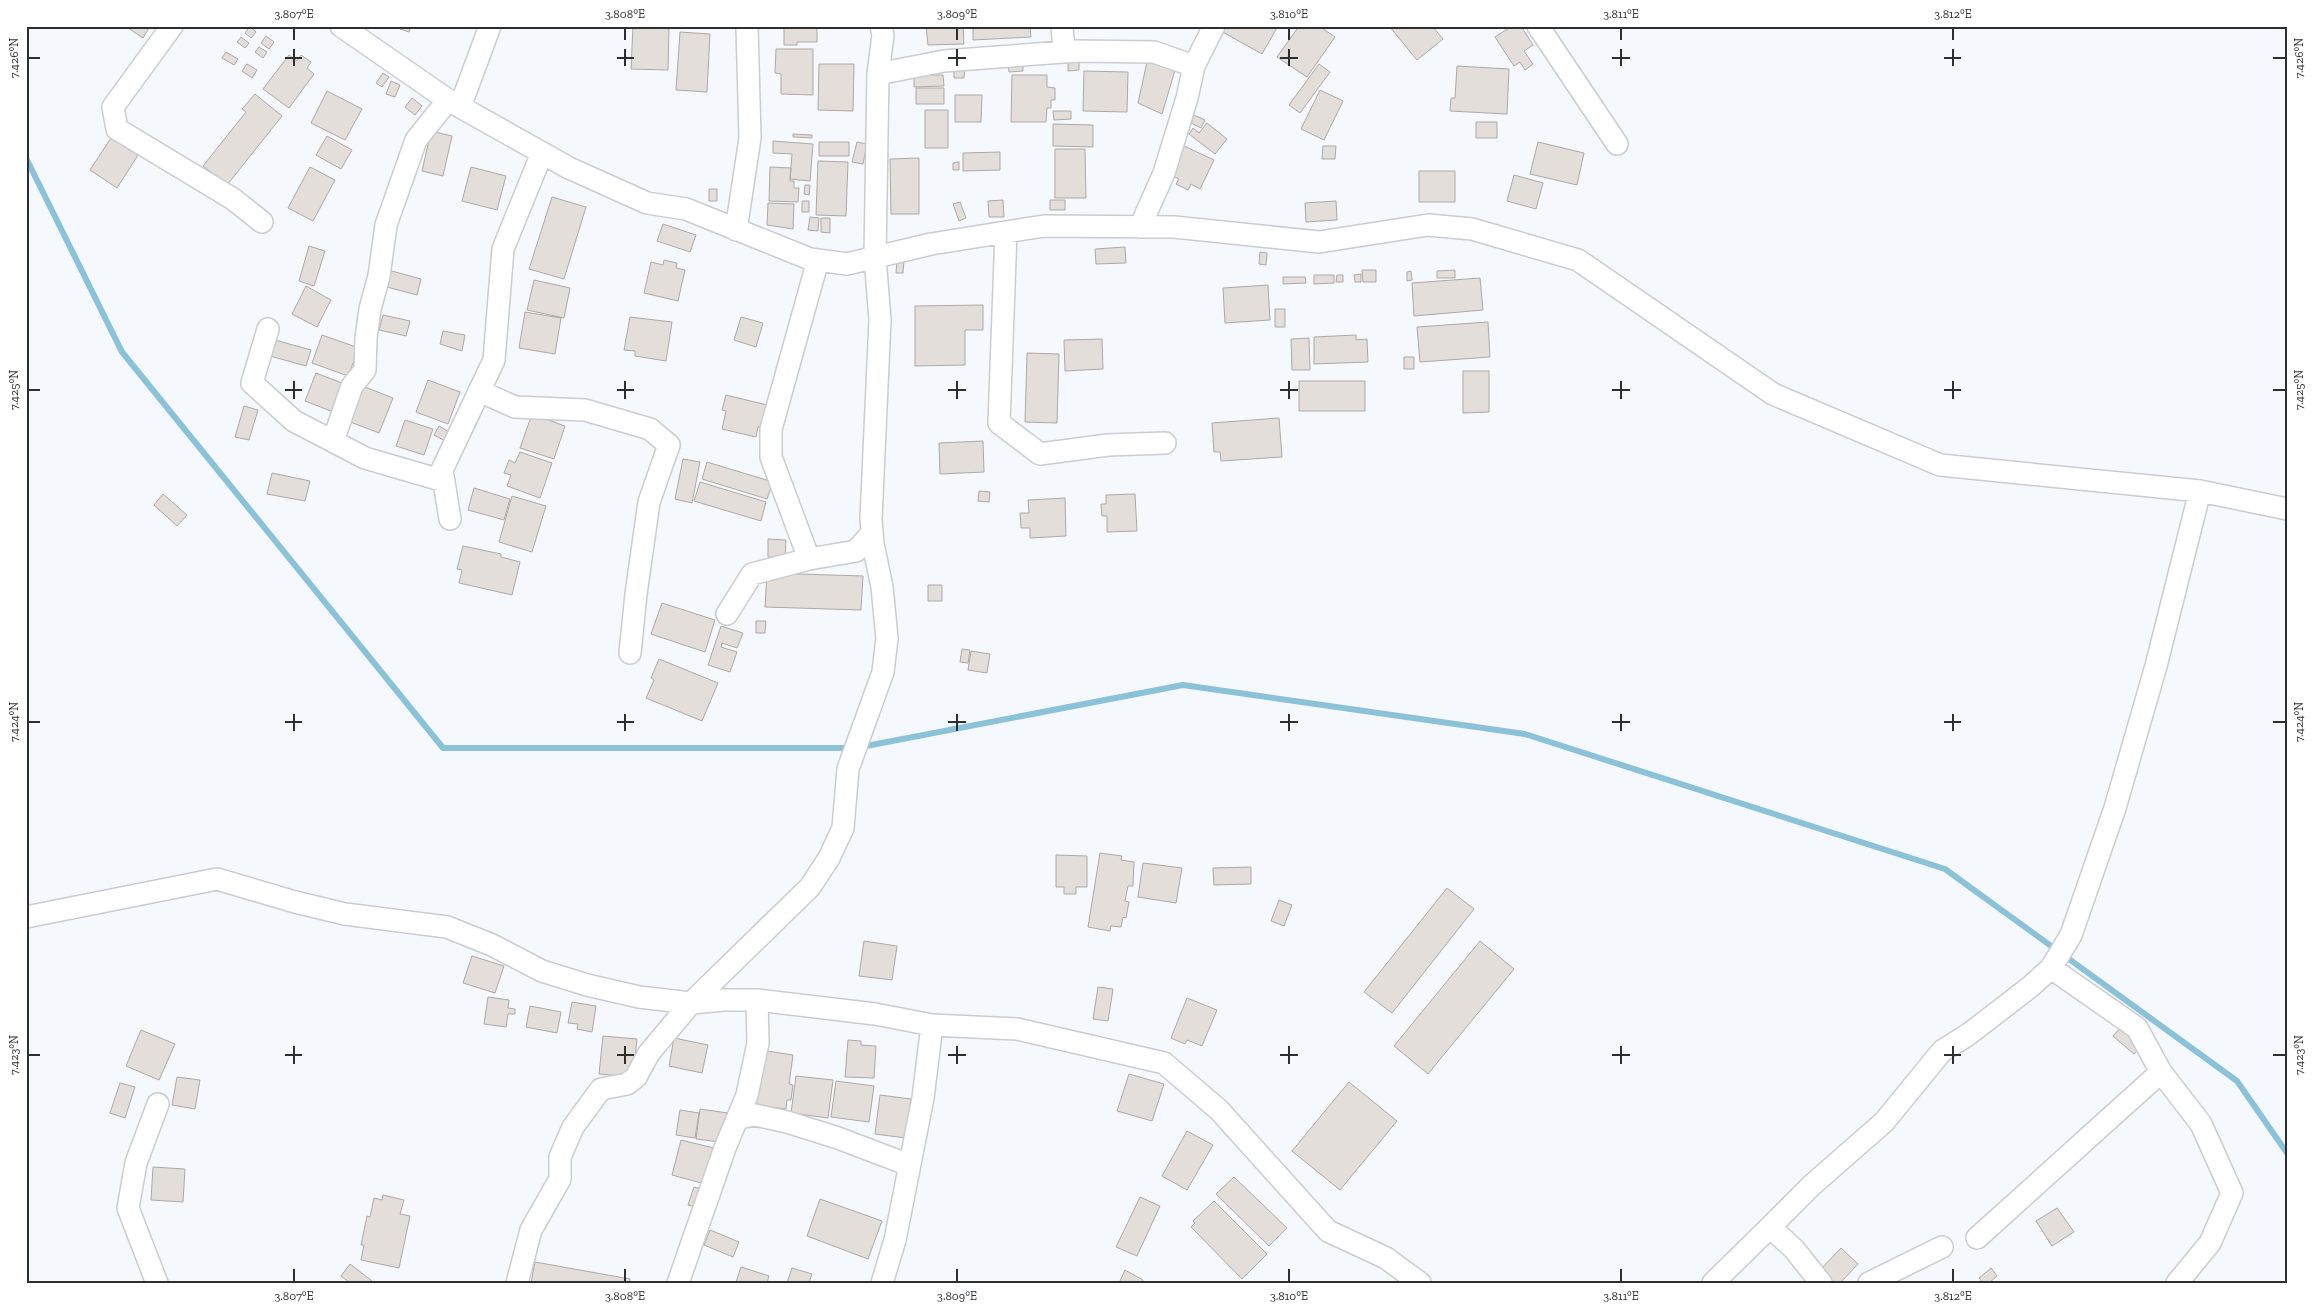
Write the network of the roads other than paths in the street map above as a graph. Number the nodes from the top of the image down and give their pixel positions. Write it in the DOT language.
graph roads {
  1 [pos="172,26"];
  2 [pos="341,26"];
  3 [pos="490,26"];
  4 [pos="748,26"];
  5 [pos="880,26"];
  6 [pos="1062,26"];
  7 [pos="1214,26"];
  8 [pos="1538,26"];
  9 [pos="363,33"];
  10 [pos="1064,52"];
  11 [pos="1194,66"];
  12 [pos="878,74"];
  13 [pos="454,104"];
  14 [pos="1617,144"];
  15 [pos="542,153"];
  16 [pos="262,222"];
  17 [pos="1140,227"];
  18 [pos="736,230"];
  19 [pos="1006,232"];
  20 [pos="875,257"];
  21 [pos="818,260"];
  22 [pos="268,328"];
  23 [pos="479,391"];
  24 [pos="333,440"];
  25 [pos="1165,442"];
  26 [pos="444,481"];
  27 [pos="2200,491"];
  28 [pos="2287,509"];
  29 [pos="450,519"];
  30 [pos="872,533"];
  31 [pos="809,559"];
  32 [pos="727,614"];
  33 [pos="630,653"];
  34 [pos="26,917"];
  35 [pos="2051,968"];
  36 [pos="757,1000"];
  37 [pos="691,1003"];
  38 [pos="932,1025"];
  39 [pos="2162,1072"];
  40 [pos="158,1104"];
  41 [pos="739,1118"];
  42 [pos="909,1165"];
  43 [pos="1770,1227"];
  44 [pos="1977,1238"];
  45 [pos="1942,1247"];
  46 [pos="1386,1258"];
  47 [pos="157,1283"];
  48 [pos="517,1283"];
  49 [pos="678,1283"];
  50 [pos="882,1283"];
  51 [pos="1405,1283"];
  52 [pos="1420,1283"];
  53 [pos="1713,1283"];
  54 [pos="1821,1283"];
  55 [pos="1869,1283"];
  56 [pos="2177,1283"];
  1 -- 16 [label="street"];
  2 -- 9 [label="street"];
  3 -- 13 [label="street"];
  4 -- 18 [label="street"];
  5 -- 12 [label="street"];
  6 -- 10 [label="street"];
  7 -- 11 [label="street"];
  8 -- 14 [label="street"];
  9 -- 13 [label="street"];
  10 -- 11 [label="street"];
  10 -- 12 [label="street"];
  11 -- 17 [label="street"];
  12 -- 20 [label="street"];
  13 -- 15 [label="street"];
  13 -- 24 [label="street"];
  15 -- 18 [label="street"];
  15 -- 23 [label="street"];
  17 -- 19 [label="street"];
  17 -- 27 [label="street"];
  18 -- 21 [label="street"];
  19 -- 20 [label="street"];
  19 -- 25 [label="street"];
  20 -- 21 [label="street"];
  20 -- 30 [label="street"];
  21 -- 31 [label="street"];
  22 -- 24 [label="street"];
  23 -- 26 [label="street"];
  23 -- 33 [label="street"];
  24 -- 26 [label="street"];
  26 -- 29 [label="street"];
  27 -- 28 [label="street"];
  27 -- 35 [label="street"];
  30 -- 31 [label="street"];
  30 -- 37 [label="street"];
  31 -- 32 [label="street"];
  34 -- 37 [label="street"];
  35 -- 39 [label="street"];
  35 -- 43 [label="street"];
  36 -- 37 [label="street"];
  36 -- 38 [label="street"];
  36 -- 41 [label="street"];
  37 -- 48 [label="street"];
  38 -- 42 [label="street"];
  38 -- 46 [label="street"];
  39 -- 44 [label="street"];
  39 -- 56 [label="street"];
  40 -- 47 [label="street"];
  41 -- 42 [label="street"];
  41 -- 49 [label="street"];
  42 -- 50 [label="street"];
  43 -- 53 [label="street"];
  43 -- 54 [label="street"];
  45 -- 55 [label="street"];
  46 -- 51 [label="street"];
  46 -- 52 [label="street"];
}
